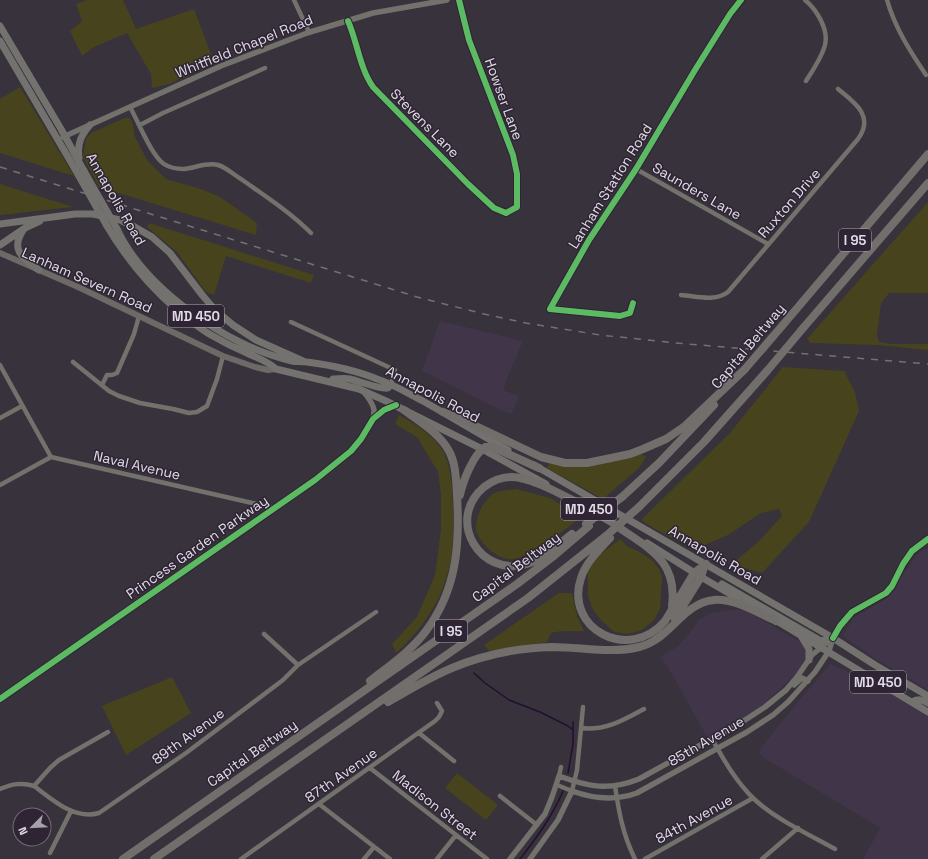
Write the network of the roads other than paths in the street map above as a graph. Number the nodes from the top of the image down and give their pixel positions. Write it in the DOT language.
graph roads {
  1 [pos="294,0"];
  2 [pos="447,0"];
  3 [pos="460,0"];
  4 [pos="741,0"];
  5 [pos="805,0"];
  6 [pos="887,0"];
  7 [pos="348,21"];
  8 [pos="0,26"];
  9 [pos="309,32"];
  10 [pos="0,41"];
  11 [pos="265,68"];
  12 [pos="926,75"];
  13 [pos="806,82"];
  14 [pos="838,89"];
  15 [pos="130,106"];
  16 [pos="90,125"];
  17 [pos="140,125"];
  18 [pos="65,136"];
  19 [pos="58,140"];
  20 [pos="928,154"];
  21 [pos="79,162"];
  22 [pos="636,169"];
  23 [pos="928,183"];
  24 [pos="517,207"];
  25 [pos="53,217"];
  26 [pos="0,224"];
  27 [pos="25,228"];
  28 [pos="311,233"];
  29 [pos="768,244"];
  30 [pos="0,245"];
  31 [pos="0,253"];
  32 [pos="39,270"];
  33 [pos="681,295"];
  34 [pos="634,303"];
  35 [pos="139,316"];
  36 [pos="291,322"];
  37 [pos="223,356"];
  38 [pos="73,362"];
  39 [pos="305,362"];
  40 [pos="0,365"];
  41 [pos="276,369"];
  42 [pos="745,369"];
  43 [pos="319,379"];
  44 [pos="391,384"];
  45 [pos="102,385"];
  46 [pos="363,390"];
  47 [pos="22,406"];
  48 [pos="396,406"];
  49 [pos="404,410"];
  50 [pos="443,412"];
  51 [pos="0,418"];
  52 [pos="373,418"];
  53 [pos="482,449"];
  54 [pos="51,457"];
  55 [pos="539,468"];
  56 [pos="0,485"];
  57 [pos="458,503"];
  58 [pos="582,505"];
  59 [pos="274,508"];
  60 [pos="614,524"];
  61 [pos="588,525"];
  62 [pos="608,537"];
  63 [pos="928,539"];
  64 [pos="706,564"];
  65 [pos="698,575"];
  66 [pos="714,585"];
  67 [pos="672,610"];
  68 [pos="376,612"];
  69 [pos="776,621"];
  70 [pos="671,626"];
  71 [pos="798,633"];
  72 [pos="264,634"];
  73 [pos="833,638"];
  74 [pos="821,646"];
  75 [pos="829,651"];
  76 [pos="809,660"];
  77 [pos="298,665"];
  78 [pos="808,680"];
  79 [pos="783,692"];
  80 [pos="928,696"];
  81 [pos="0,699"];
  82 [pos="912,702"];
  83 [pos="437,703"];
  84 [pos="928,703"];
  85 [pos="583,707"];
  86 [pos="644,708"];
  87 [pos="928,712"];
  88 [pos="350,722"];
  89 [pos="581,728"];
  90 [pos="308,730"];
  91 [pos="108,732"];
  92 [pos="419,733"];
  93 [pos="712,738"];
  94 [pos="718,749"];
  95 [pos="454,761"];
  96 [pos="561,767"];
  97 [pos="370,768"];
  98 [pos="559,776"];
  99 [pos="575,782"];
  100 [pos="557,785"];
  101 [pos="34,786"];
  102 [pos="615,786"];
  103 [pos="0,789"];
  104 [pos="572,790"];
  105 [pos="500,796"];
  106 [pos="617,798"];
  107 [pos="753,798"];
  108 [pos="319,804"];
  109 [pos="71,812"];
  110 [pos="537,825"];
  111 [pos="798,828"];
  112 [pos="456,836"];
  113 [pos="374,847"];
  114 [pos="835,849"];
  115 [pos="50,853"];
  116 [pos="123,859"];
  117 [pos="154,859"];
  118 [pos="241,859"];
  119 [pos="364,859"];
  120 [pos="390,859"];
  121 [pos="437,859"];
  122 [pos="487,859"];
  123 [pos="510,859"];
  124 [pos="530,859"];
  125 [pos="635,859"];
  126 [pos="645,859"];
  127 [pos="762,859"];
  1 -- 9 [label="street"];
  2 -- 7 [label="street, Whitfield Chapel Road"];
  3 -- 24 [label="street, Howser Lane"];
  4 -- 22 [label="street, Lanham Station Road"];
  5 -- 13 [label="street"];
  6 -- 12 [label="street"];
  7 -- 9 [label="street, Whitfield Chapel Road"];
  7 -- 24 [label="street, Stevens Lane"];
  8 -- 18 [label="main road, Annapolis Road / MD 450"];
  9 -- 15 [label="street, Whitfield Chapel Road"];
  10 -- 19 [label="main road, Annapolis Road / MD 450"];
  11 -- 17 [label="street"];
  14 -- 29 [label="street, Ruxton Drive"];
  15 -- 16 [label="street, Whitfield Chapel Road"];
  15 -- 17 [label="street"];
  16 -- 18 [label="street, Whitfield Chapel Road"];
  16 -- 21 [label="main road"];
  17 -- 28 [label="street"];
  18 -- 19 [label="street, Whitfield Chapel Road"];
  18 -- 21 [label="main road, Annapolis Road / MD 450"];
  19 -- 41 [label="main road, Annapolis Road / MD 450, bridge"];
  20 -- 42 [label="highway, Capital Beltway / I 95, bridge"];
  21 -- 39 [label="main road, Annapolis Road / MD 450, bridge"];
  22 -- 29 [label="street, Saunders Lane"];
  22 -- 34 [label="street, Lanham Station Road"];
  23 -- 62 [label="highway, I 95, bridge"];
  25 -- 26 [label="main road"];
  25 -- 27 [label="main road"];
  25 -- 39 [label="main road"];
  27 -- 30 [label="main road"];
  27 -- 32 [label="main road"];
  29 -- 33 [label="street, Ruxton Drive"];
  31 -- 32 [label="main road, Lanham Severn Road"];
  32 -- 35 [label="main road, Lanham Severn Road"];
  35 -- 37 [label="main road, Lanham Severn Road"];
  35 -- 45 [label="street"];
  36 -- 44 [label="street"];
  37 -- 41 [label="main road, Lanham Severn Road"];
  37 -- 45 [label="street"];
  38 -- 45 [label="street"];
  39 -- 44 [label="main road, Annapolis Road / MD 450"];
  40 -- 47 [label="street"];
  41 -- 43 [label="main road, Annapolis Road / MD 450"];
  42 -- 50 [label="highway"];
  42 -- 61 [label="highway, Capital Beltway / I 95, bridge"];
  43 -- 44 [label="main road"];
  43 -- 46 [label="main road, Annapolis Road / MD 450"];
  44 -- 50 [label="main road, Annapolis Road / MD 450"];
  46 -- 48 [label="main road, Annapolis Road / MD 450"];
  46 -- 52 [label="street"];
  47 -- 51 [label="street"];
  47 -- 54 [label="street"];
  48 -- 49 [label="main road, Annapolis Road / MD 450"];
  48 -- 52 [label="street, Princess Garden Parkway"];
  49 -- 53 [label="main road, Annapolis Road / MD 450"];
  49 -- 57 [label="highway"];
  50 -- 55 [label="main road, Annapolis Road / MD 450"];
  52 -- 59 [label="street, Princess Garden Parkway"];
  53 -- 55 [label="highway"];
  53 -- 57 [label="highway"];
  53 -- 58 [label="main road, Annapolis Road / MD 450"];
  54 -- 56 [label="street"];
  54 -- 59 [label="street, Naval Avenue"];
  55 -- 64 [label="main road, Annapolis Road / MD 450"];
  57 -- 90 [label="highway"];
  58 -- 60 [label="main road, Annapolis Road / MD 450"];
  58 -- 61 [label="highway"];
  59 -- 81 [label="street, Princess Garden Parkway"];
  60 -- 65 [label="main road, Annapolis Road / MD 450"];
  60 -- 67 [label="highway"];
  61 -- 90 [label="highway, Capital Beltway / I 95"];
  62 -- 67 [label="highway"];
  62 -- 88 [label="highway, I 95"];
  63 -- 73 [label="street, 85th Avenue"];
  64 -- 65 [label="highway"];
  64 -- 73 [label="main road, Annapolis Road / MD 450"];
  65 -- 66 [label="main road, Annapolis Road / MD 450"];
  65 -- 67 [label="highway"];
  65 -- 70 [label="highway"];
  66 -- 69 [label="main road, Annapolis Road / MD 450"];
  66 -- 73 [label="main road"];
  68 -- 77 [label="street, 89th Avenue"];
  69 -- 70 [label="highway"];
  69 -- 71 [label="main road, Annapolis Road / MD 450"];
  70 -- 88 [label="highway"];
  71 -- 74 [label="main road, Annapolis Road / MD 450"];
  71 -- 76 [label="main road"];
  72 -- 77 [label="street"];
  73 -- 74 [label="street, 85th Avenue"];
  73 -- 75 [label="street, 85th Avenue"];
  73 -- 80 [label="main road, Annapolis Road / MD 450"];
  74 -- 75 [label="main road, Annapolis Road / MD 450"];
  74 -- 76 [label="street, 85th Avenue"];
  75 -- 78 [label="street, 85th Avenue"];
  75 -- 82 [label="main road, Annapolis Road / MD 450"];
  76 -- 79 [label="street, 85th Avenue"];
  77 -- 109 [label="street, 89th Avenue"];
  78 -- 79 [label="street"];
  78 -- 94 [label="street, 85th Avenue"];
  79 -- 93 [label="street, 85th Avenue"];
  82 -- 84 [label="main road"];
  82 -- 87 [label="main road, Annapolis Road / MD 450"];
  83 -- 92 [label="street, 87th Avenue"];
  85 -- 89 [label="street"];
  86 -- 89 [label="street"];
  88 -- 117 [label="highway, I 95"];
  89 -- 99 [label="street"];
  90 -- 116 [label="highway, Capital Beltway / I 95"];
  91 -- 101 [label="street"];
  92 -- 95 [label="street"];
  92 -- 97 [label="street, 87th Avenue"];
  93 -- 94 [label="street"];
  93 -- 102 [label="street, 85th Avenue"];
  94 -- 106 [label="street, 85th Avenue"];
  94 -- 107 [label="street"];
  96 -- 98 [label="street"];
  97 -- 108 [label="street, 87th Avenue"];
  97 -- 112 [label="street, Madison Street"];
  98 -- 99 [label="street, 85th Avenue"];
  98 -- 100 [label="street"];
  99 -- 102 [label="street, 85th Avenue"];
  99 -- 104 [label="street"];
  100 -- 104 [label="street, 85th Avenue"];
  100 -- 110 [label="street"];
  101 -- 103 [label="street"];
  101 -- 109 [label="street, 89th Avenue"];
  102 -- 106 [label="street"];
  104 -- 106 [label="street, 85th Avenue"];
  104 -- 124 [label="street"];
  105 -- 110 [label="street"];
  106 -- 125 [label="street"];
  107 -- 111 [label="street"];
  107 -- 126 [label="street, 84th Avenue"];
  108 -- 113 [label="street"];
  108 -- 118 [label="street, 87th Avenue"];
  109 -- 115 [label="street"];
  110 -- 123 [label="street"];
  111 -- 114 [label="street"];
  111 -- 127 [label="street"];
  112 -- 121 [label="street"];
  112 -- 122 [label="street, Madison Street"];
  113 -- 119 [label="street"];
  113 -- 120 [label="street"];
}
